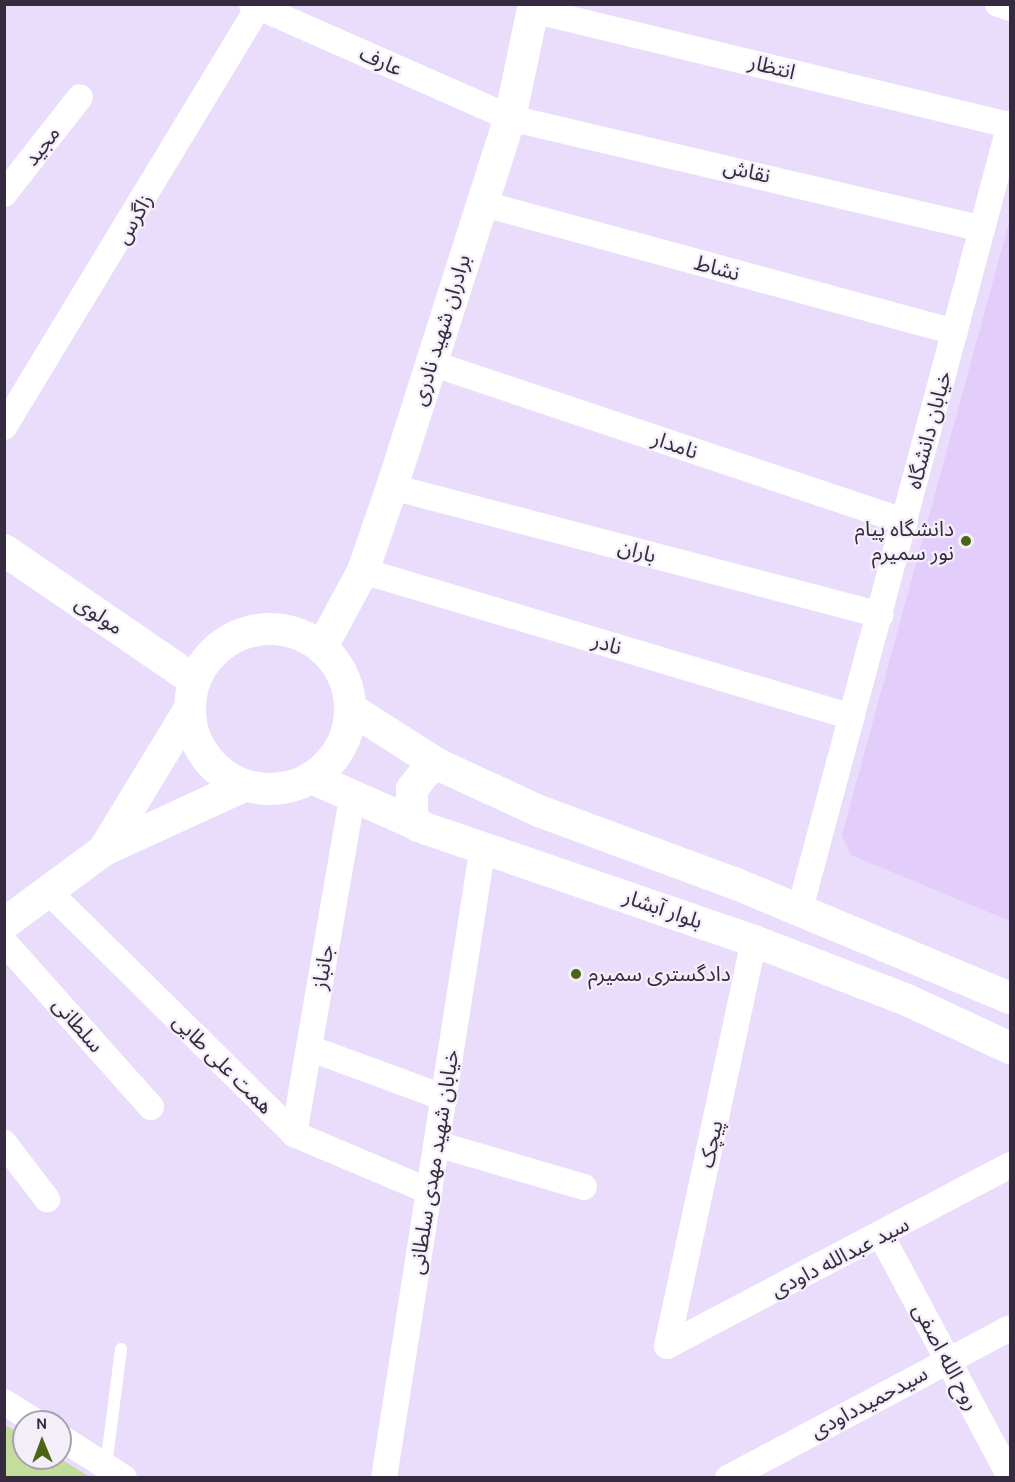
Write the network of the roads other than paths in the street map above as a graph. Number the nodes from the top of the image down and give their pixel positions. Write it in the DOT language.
graph roads {
  1 [pos="998,4"];
  2 [pos="255,6"];
  3 [pos="534,7"];
  4 [pos="1011,8"];
  5 [pos="80,97"];
  6 [pos="510,118"];
  7 [pos="1010,124"];
  8 [pos="4,194"];
  9 [pos="480,203"];
  10 [pos="982,229"];
  11 [pos="955,332"];
  12 [pos="446,368"];
  13 [pos="4,427"];
  14 [pos="392,487"];
  15 [pos="905,522"];
  16 [pos="4,550"];
  17 [pos="363,571"];
  18 [pos="881,615"];
  19 [pos="322,647"];
  20 [pos="192,695"];
  21 [pos="351,710"];
  22 [pos="852,717"];
  23 [pos="439,765"];
  24 [pos="312,778"];
  25 [pos="244,786"];
  26 [pos="352,800"];
  27 [pos="418,826"];
  28 [pos="483,846"];
  29 [pos="104,850"];
  30 [pos="48,891"];
  31 [pos="800,909"];
  32 [pos="4,924"];
  33 [pos="754,941"];
  34 [pos="4,942"];
  35 [pos="1011,998"];
  36 [pos="309,1048"];
  37 [pos="1011,1048"];
  38 [pos="445,1098"];
  39 [pos="151,1107"];
  40 [pos="294,1134"];
  41 [pos="4,1143"];
  42 [pos="437,1144"];
  43 [pos="1011,1165"];
  44 [pos="584,1187"];
  45 [pos="429,1191"];
  46 [pos="47,1199"];
  47 [pos="882,1237"];
  48 [pos="1011,1328"];
  49 [pos="667,1346"];
  50 [pos="122,1348"];
  51 [pos="948,1360"];
  52 [pos="4,1402"];
  53 [pos="17,1410"];
  54 [pos="72,1445"];
  55 [pos="115,1472"];
  56 [pos="1011,1477"];
  57 [pos="384,1478"];
  58 [pos="728,1478"];
  1 -- 4 [label="street"];
  2 -- 6 [label="street, عارف"];
  2 -- 13 [label="street, زاگرس"];
  3 -- 6 [label="street, برادران شهید نادری"];
  3 -- 7 [label="street, انتظار"];
  5 -- 8 [label="street, مجید"];
  6 -- 9 [label="street, برادران شهید نادری"];
  6 -- 10 [label="street, نقاش"];
  7 -- 10 [label="street, خیابان دانشگاه"];
  9 -- 11 [label="street, نشاط"];
  9 -- 14 [label="street, برادران شهید نادری"];
  10 -- 11 [label="street, خیابان دانشگاه"];
  11 -- 15 [label="street, خیابان دانشگاه"];
  12 -- 15 [label="street, نامدار"];
  14 -- 17 [label="street, برادران شهید نادری"];
  14 -- 18 [label="street, باران"];
  15 -- 18 [label="street, خیابان دانشگاه"];
  16 -- 20 [label="street, مولوی"];
  17 -- 19 [label="street, برادران شهید نادری"];
  17 -- 22 [label="street, نادر"];
  18 -- 22 [label="street, خیابان دانشگاه"];
  19 -- 20 [label="street"];
  19 -- 21 [label="street"];
  20 -- 25 [label="street"];
  20 -- 29 [label="street"];
  21 -- 23 [label="street"];
  21 -- 24 [label="street"];
  22 -- 31 [label="street, خیابان دانشگاه"];
  23 -- 27 [label="street"];
  23 -- 31 [label="street"];
  24 -- 25 [label="street"];
  24 -- 26 [label="street, بلوار آبشار"];
  25 -- 29 [label="street"];
  26 -- 27 [label="street, بلوار آبشار"];
  26 -- 36 [label="street, جانباز"];
  27 -- 28 [label="street, بلوار آبشار"];
  28 -- 33 [label="street, بلوار آبشار"];
  28 -- 38 [label="street, خیابان شهید مهدی سلطانی"];
  29 -- 30 [label="street"];
  30 -- 32 [label="street"];
  30 -- 40 [label="street, همت علی طایی"];
  31 -- 35 [label="street"];
  33 -- 37 [label="street, بلوار آبشار"];
  33 -- 49 [label="street, پیچک"];
  34 -- 39 [label="street, سلطانی"];
  36 -- 38 [label="street"];
  36 -- 40 [label="street, جانباز"];
  38 -- 42 [label="street, خیابان شهید مهدی سلطانی"];
  40 -- 45 [label="street, همت علی طایی"];
  41 -- 46 [label="street"];
  42 -- 44 [label="street"];
  42 -- 45 [label="street, خیابان شهید مهدی سلطانی"];
  43 -- 47 [label="street, سید عبدالله داودی"];
  45 -- 57 [label="street, خیابان شهید مهدی سلطانی"];
  47 -- 49 [label="street, سید عبدالله داودی"];
  47 -- 51 [label="street, روح الله اصفی"];
  48 -- 51 [label="street, سیدحمیدداودی"];
  50 -- 55 [label="lane"];
  51 -- 56 [label="street, روح الله اصفی"];
  51 -- 58 [label="street, سیدحمیدداودی"];
  52 -- 53 [label="street"];
  54 -- 55 [label="street"];
}
